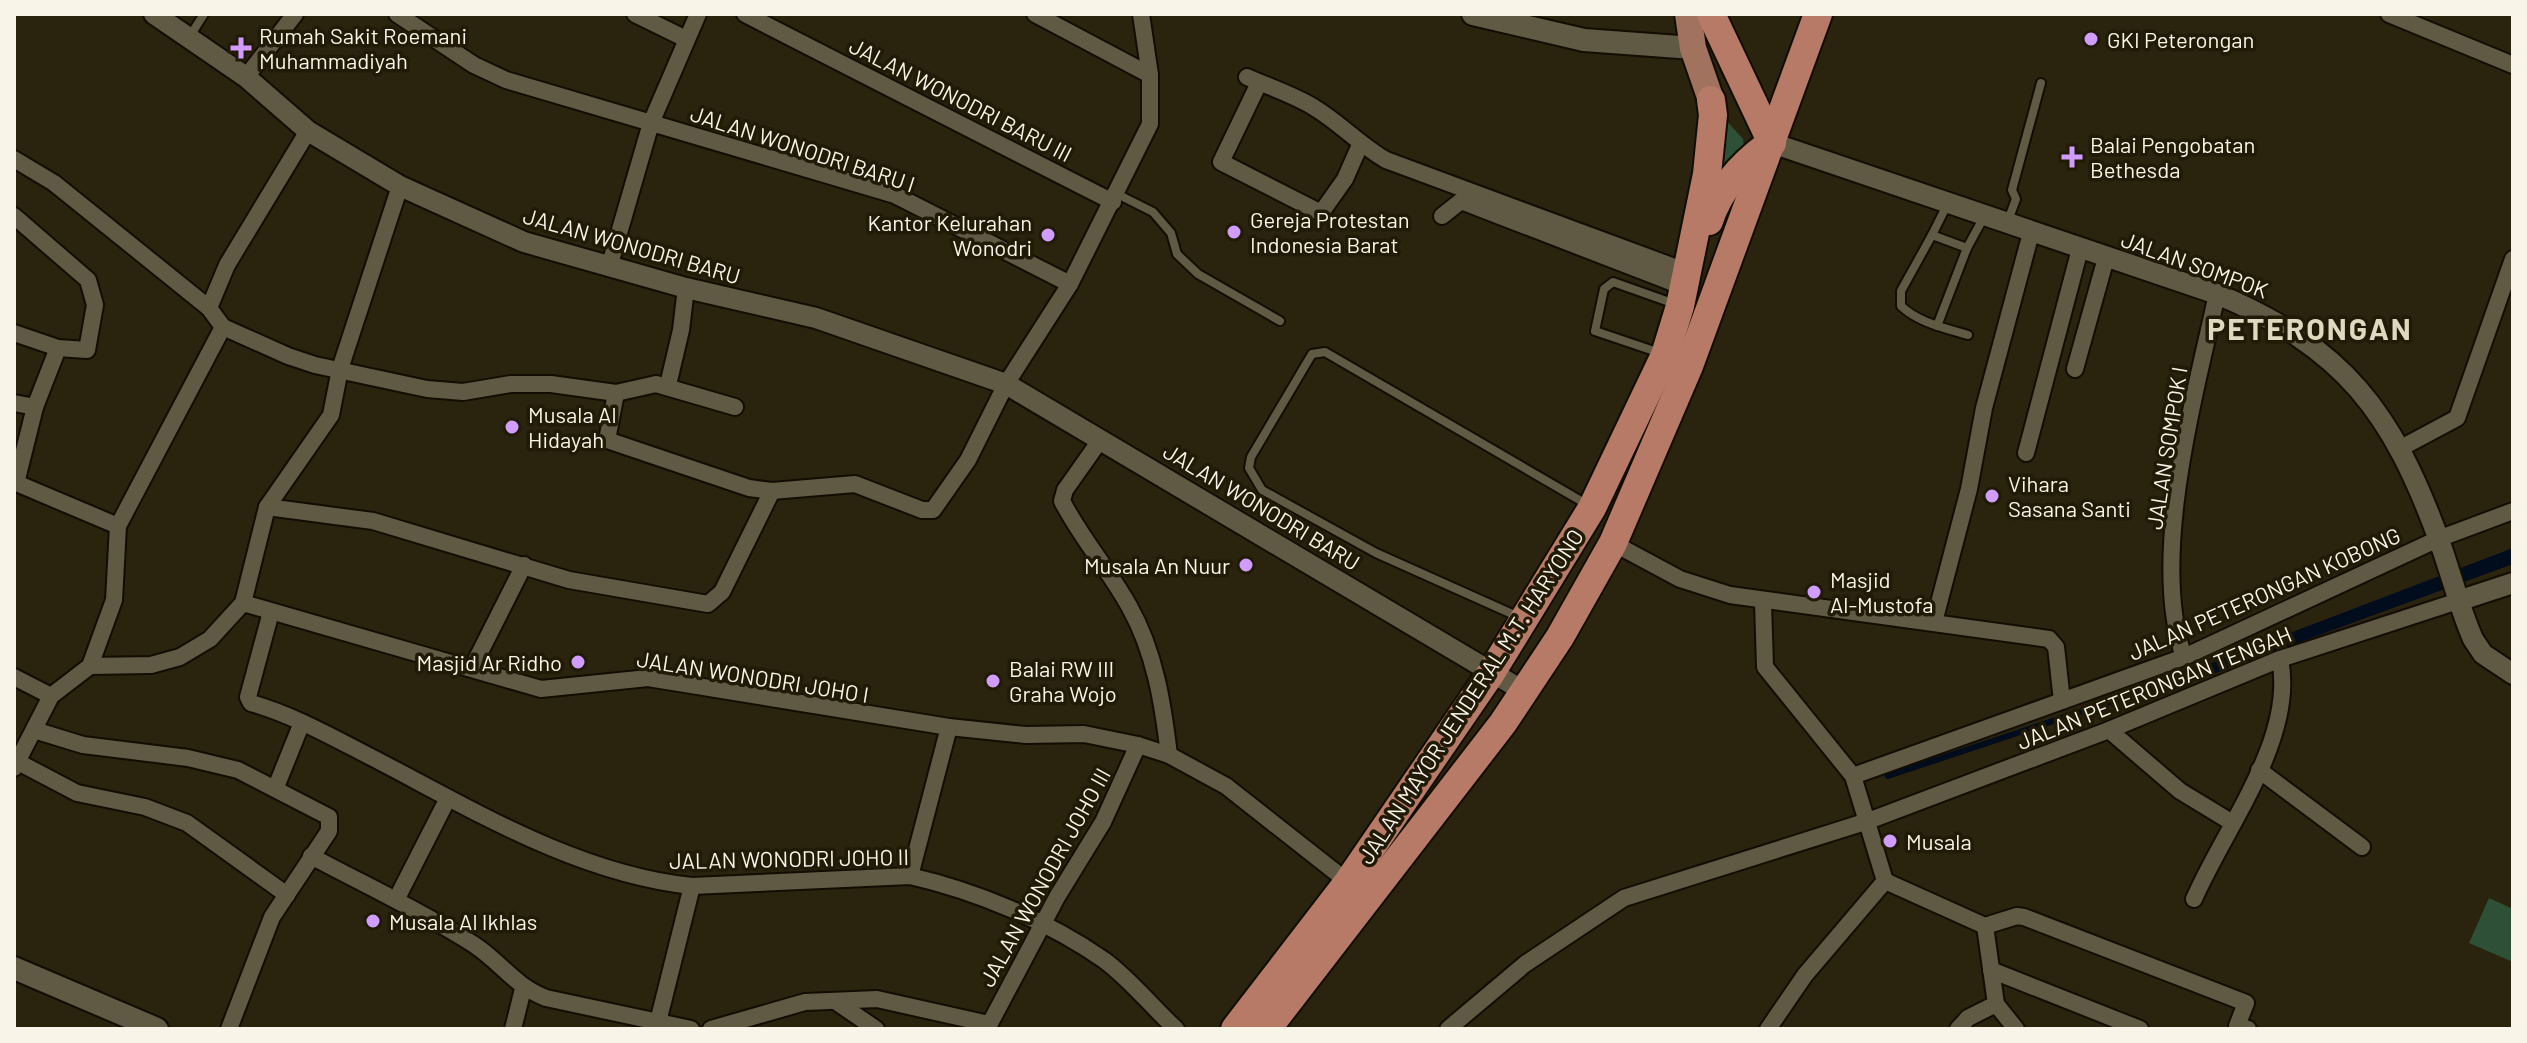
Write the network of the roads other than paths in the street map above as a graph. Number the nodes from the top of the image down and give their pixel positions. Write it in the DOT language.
graph roads {
  1 [pos="154,14"];
  2 [pos="204,14"];
  3 [pos="295,14"];
  4 [pos="397,14"];
  5 [pos="635,14"];
  6 [pos="698,14"];
  7 [pos="745,14"];
  8 [pos="1035,14"];
  9 [pos="1141,14"];
  10 [pos="1473,14"];
  11 [pos="1688,14"];
  12 [pos="1711,14"];
  13 [pos="1818,14"];
  14 [pos="2389,14"];
  15 [pos="190,36"];
  16 [pos="686,39"];
  17 [pos="1693,48"];
  18 [pos="2513,65"];
  19 [pos="1150,75"];
  20 [pos="246,77"];
  21 [pos="1743,81"];
  22 [pos="2041,83"];
  23 [pos="1792,84"];
  24 [pos="1711,100"];
  25 [pos="651,123"];
  26 [pos="308,131"];
  27 [pos="1772,143"];
  28 [pos="1360,145"];
  29 [pos="14,159"];
  30 [pos="400,186"];
  31 [pos="1115,198"];
  32 [pos="1949,200"];
  33 [pos="1986,215"];
  34 [pos="14,216"];
  35 [pos="1442,216"];
  36 [pos="2007,223"];
  37 [pos="2031,233"];
  38 [pos="1932,235"];
  39 [pos="1694,241"];
  40 [pos="1967,248"];
  41 [pos="2080,249"];
  42 [pos="2106,258"];
  43 [pos="2513,259"];
  44 [pos="610,264"];
  45 [pos="1070,284"];
  46 [pos="686,288"];
  47 [pos="1684,288"];
  48 [pos="2217,294"];
  49 [pos="209,308"];
  50 [pos="1280,321"];
  51 [pos="1937,326"];
  52 [pos="223,327"];
  53 [pos="14,333"];
  54 [pos="1968,335"];
  55 [pos="58,348"];
  56 [pos="1677,360"];
  57 [pos="340,369"];
  58 [pos="2075,369"];
  59 [pos="1006,384"];
  60 [pos="668,385"];
  61 [pos="616,393"];
  62 [pos="14,403"];
  63 [pos="35,407"];
  64 [pos="735,407"];
  65 [pos="1101,439"];
  66 [pos="2399,449"];
  67 [pos="2026,453"];
  68 [pos="15,482"];
  69 [pos="772,491"];
  70 [pos="267,507"];
  71 [pos="1592,508"];
  72 [pos="2513,511"];
  73 [pos="118,526"];
  74 [pos="1613,543"];
  75 [pos="2440,543"];
  76 [pos="524,565"];
  77 [pos="2513,583"];
  78 [pos="2456,595"];
  79 [pos="1763,602"];
  80 [pos="243,603"];
  81 [pos="271,612"];
  82 [pos="1524,619"];
  83 [pos="1934,622"];
  84 [pos="2184,657"];
  85 [pos="2280,659"];
  86 [pos="90,666"];
  87 [pos="472,668"];
  88 [pos="1491,673"];
  89 [pos="2513,674"];
  90 [pos="14,677"];
  91 [pos="1525,692"];
  92 [pos="51,696"];
  93 [pos="2062,701"];
  94 [pos="949,727"];
  95 [pos="34,730"];
  96 [pos="299,730"];
  97 [pos="2109,730"];
  98 [pos="1138,745"];
  99 [pos="1169,755"];
  100 [pos="16,765"];
  101 [pos="2259,770"];
  102 [pos="1853,776"];
  103 [pos="276,787"];
  104 [pos="444,806"];
  105 [pos="1868,821"];
  106 [pos="2231,822"];
  107 [pos="2362,847"];
  108 [pos="311,856"];
  109 [pos="910,876"];
  110 [pos="1885,881"];
  111 [pos="1348,882"];
  112 [pos="692,886"];
  113 [pos="287,895"];
  114 [pos="2194,899"];
  115 [pos="396,900"];
  116 [pos="1043,924"];
  117 [pos="1985,926"];
  118 [pos="14,968"];
  119 [pos="1991,970"];
  120 [pos="523,989"];
  121 [pos="833,1000"];
  122 [pos="1996,1004"];
  123 [pos="658,1022"];
  124 [pos="988,1026"];
  125 [pos="157,1029"];
  126 [pos="229,1029"];
  127 [pos="513,1029"];
  128 [pos="691,1029"];
  129 [pos="711,1029"];
  130 [pos="876,1029"];
  131 [pos="1176,1029"];
  132 [pos="1235,1029"];
  133 [pos="1267,1029"];
  134 [pos="1448,1029"];
  135 [pos="1768,1029"];
  136 [pos="1958,1029"];
  137 [pos="2016,1029"];
  138 [pos="2140,1029"];
  139 [pos="2248,1029"];
  1 -- 15 [label="street, JALAN WONODRI BARU"];
  2 -- 15 [label="lane"];
  3 -- 20 [label="street"];
  4 -- 25 [label="street, JALAN WONODRI BARU I"];
  5 -- 16 [label="street"];
  6 -- 16 [label="street"];
  7 -- 31 [label="street, JALAN WONODRI BARU III"];
  8 -- 19 [label="street"];
  9 -- 19 [label="street"];
  10 -- 17 [label="main road"];
  11 -- 17 [label="main road, JALAN MAYOR JENDERAL M.T. HARYONO"];
  12 -- 21 [label="highway"];
  13 -- 23 [label="highway, JALAN MAYOR JENDERAL M.T. HARYONO"];
  14 -- 18 [label="street"];
  15 -- 20 [label="street, JALAN WONODRI BARU"];
  16 -- 25 [label="street"];
  17 -- 24 [label="main road, JALAN MAYOR JENDERAL M.T. HARYONO"];
  19 -- 31 [label="street"];
  20 -- 26 [label="street, JALAN WONODRI BARU"];
  21 -- 23 [label="highway"];
  21 -- 27 [label="highway"];
  22 -- 36 [label="lane"];
  23 -- 27 [label="highway, JALAN MAYOR JENDERAL M.T. HARYONO"];
  24 -- 39 [label="highway, JALAN MAYOR JENDERAL M.T. HARYONO"];
  25 -- 44 [label="street"];
  25 -- 45 [label="street, JALAN WONODRI BARU I"];
  26 -- 30 [label="street, JALAN WONODRI BARU"];
  26 -- 49 [label="street"];
  27 -- 32 [label="street, JALAN SOMPOK"];
  27 -- 39 [label="highway"];
  27 -- 56 [label="highway, JALAN MAYOR JENDERAL M.T. HARYONO"];
  28 -- 28 [label="street"];
  28 -- 47 [label="street"];
  29 -- 49 [label="street"];
  30 -- 44 [label="street, JALAN WONODRI BARU"];
  30 -- 57 [label="street"];
  31 -- 45 [label="street"];
  31 -- 50 [label="lane"];
  32 -- 33 [label="street, JALAN SOMPOK"];
  32 -- 38 [label="lane"];
  33 -- 36 [label="street, JALAN SOMPOK"];
  33 -- 40 [label="lane"];
  34 -- 55 [label="street"];
  35 -- 47 [label="street"];
  36 -- 37 [label="street, JALAN SOMPOK"];
  37 -- 41 [label="street, JALAN SOMPOK"];
  37 -- 83 [label="street"];
  38 -- 40 [label="lane"];
  38 -- 51 [label="lane"];
  39 -- 47 [label="highway, JALAN MAYOR JENDERAL M.T. HARYONO"];
  40 -- 51 [label="lane"];
  41 -- 42 [label="street, JALAN SOMPOK"];
  41 -- 67 [label="street"];
  42 -- 48 [label="street, JALAN SOMPOK"];
  42 -- 58 [label="street"];
  43 -- 66 [label="street"];
  44 -- 46 [label="street, JALAN WONODRI BARU"];
  45 -- 59 [label="street"];
  46 -- 59 [label="street, JALAN WONODRI BARU"];
  46 -- 60 [label="street"];
  47 -- 56 [label="highway, JALAN MAYOR JENDERAL M.T. HARYONO"];
  47 -- 56 [label="lane"];
  48 -- 66 [label="street, JALAN SOMPOK"];
  48 -- 84 [label="street, JALAN SOMPOK I"];
  49 -- 52 [label="street"];
  51 -- 54 [label="lane"];
  52 -- 57 [label="street"];
  52 -- 73 [label="street"];
  53 -- 55 [label="street"];
  55 -- 63 [label="street"];
  56 -- 71 [label="highway, JALAN MAYOR JENDERAL M.T. HARYONO"];
  56 -- 74 [label="highway"];
  57 -- 61 [label="street"];
  57 -- 70 [label="street"];
  59 -- 65 [label="street, JALAN WONODRI BARU"];
  59 -- 69 [label="street"];
  60 -- 61 [label="street"];
  60 -- 64 [label="street"];
  61 -- 69 [label="street"];
  62 -- 63 [label="street"];
  63 -- 68 [label="street"];
  65 -- 88 [label="street, JALAN WONODRI BARU"];
  65 -- 99 [label="street"];
  66 -- 75 [label="street, JALAN SOMPOK"];
  68 -- 73 [label="street"];
  69 -- 76 [label="street"];
  70 -- 76 [label="street"];
  70 -- 80 [label="street"];
  71 -- 82 [label="highway, JALAN MAYOR JENDERAL M.T. HARYONO"];
  71 -- 82 [label="lane"];
  72 -- 75 [label="street, JALAN PETERONGAN KOBONG"];
  73 -- 86 [label="street"];
  74 -- 79 [label="street"];
  74 -- 91 [label="highway"];
  75 -- 78 [label="street, JALAN SOMPOK"];
  75 -- 84 [label="street, JALAN PETERONGAN KOBONG"];
  76 -- 87 [label="street"];
  77 -- 78 [label="street"];
  78 -- 85 [label="street, JALAN PETERONGAN TENGAH"];
  78 -- 89 [label="street, JALAN SOMPOK"];
  79 -- 83 [label="street"];
  79 -- 102 [label="street"];
  80 -- 81 [label="street, JALAN WONODRI JOHO I"];
  80 -- 86 [label="street"];
  81 -- 87 [label="street, JALAN WONODRI JOHO I"];
  81 -- 112 [label="street, JALAN WONODRI JOHO II"];
  82 -- 88 [label="highway, JALAN MAYOR JENDERAL M.T. HARYONO"];
  83 -- 93 [label="street"];
  84 -- 93 [label="street, JALAN PETERONGAN KOBONG"];
  85 -- 97 [label="street, JALAN PETERONGAN TENGAH"];
  85 -- 101 [label="street"];
  86 -- 92 [label="street"];
  87 -- 94 [label="street, JALAN WONODRI JOHO I"];
  88 -- 91 [label="street, JALAN WONODRI BARU"];
  88 -- 111 [label="highway, JALAN MAYOR JENDERAL M.T. HARYONO"];
  90 -- 92 [label="street"];
  91 -- 133 [label="highway"];
  92 -- 95 [label="street"];
  93 -- 102 [label="street, JALAN PETERONGAN KOBONG"];
  94 -- 98 [label="street, JALAN WONODRI JOHO I"];
  94 -- 109 [label="street"];
  95 -- 100 [label="street"];
  95 -- 103 [label="street"];
  96 -- 103 [label="street"];
  97 -- 105 [label="street, JALAN PETERONGAN TENGAH"];
  97 -- 106 [label="street"];
  98 -- 99 [label="street, JALAN WONODRI JOHO I"];
  98 -- 116 [label="street, JALAN WONODRI JOHO III"];
  99 -- 111 [label="street, JALAN WONODRI JOHO I"];
  100 -- 113 [label="street"];
  101 -- 106 [label="street"];
  101 -- 107 [label="street"];
  102 -- 105 [label="street"];
  103 -- 108 [label="street"];
  104 -- 115 [label="street"];
  105 -- 110 [label="street"];
  105 -- 134 [label="street, JALAN PETERONGAN TENGAH"];
  106 -- 114 [label="street"];
  108 -- 113 [label="street"];
  108 -- 115 [label="street"];
  109 -- 112 [label="street, JALAN WONODRI JOHO II"];
  109 -- 116 [label="street, JALAN WONODRI JOHO II"];
  110 -- 117 [label="street"];
  110 -- 135 [label="street"];
  111 -- 132 [label="highway, JALAN MAYOR JENDERAL M.T. HARYONO"];
  112 -- 123 [label="street"];
  113 -- 126 [label="street"];
  115 -- 120 [label="street"];
  116 -- 124 [label="street, JALAN WONODRI JOHO III"];
  116 -- 131 [label="street, JALAN WONODRI JOHO II"];
  117 -- 119 [label="street"];
  117 -- 139 [label="street"];
  118 -- 125 [label="main road"];
  119 -- 122 [label="street"];
  119 -- 138 [label="street"];
  120 -- 123 [label="street"];
  120 -- 127 [label="street"];
  121 -- 124 [label="street"];
  121 -- 129 [label="street"];
  121 -- 130 [label="street"];
  122 -- 136 [label="street"];
  122 -- 137 [label="street"];
  123 -- 128 [label="street"];
}
